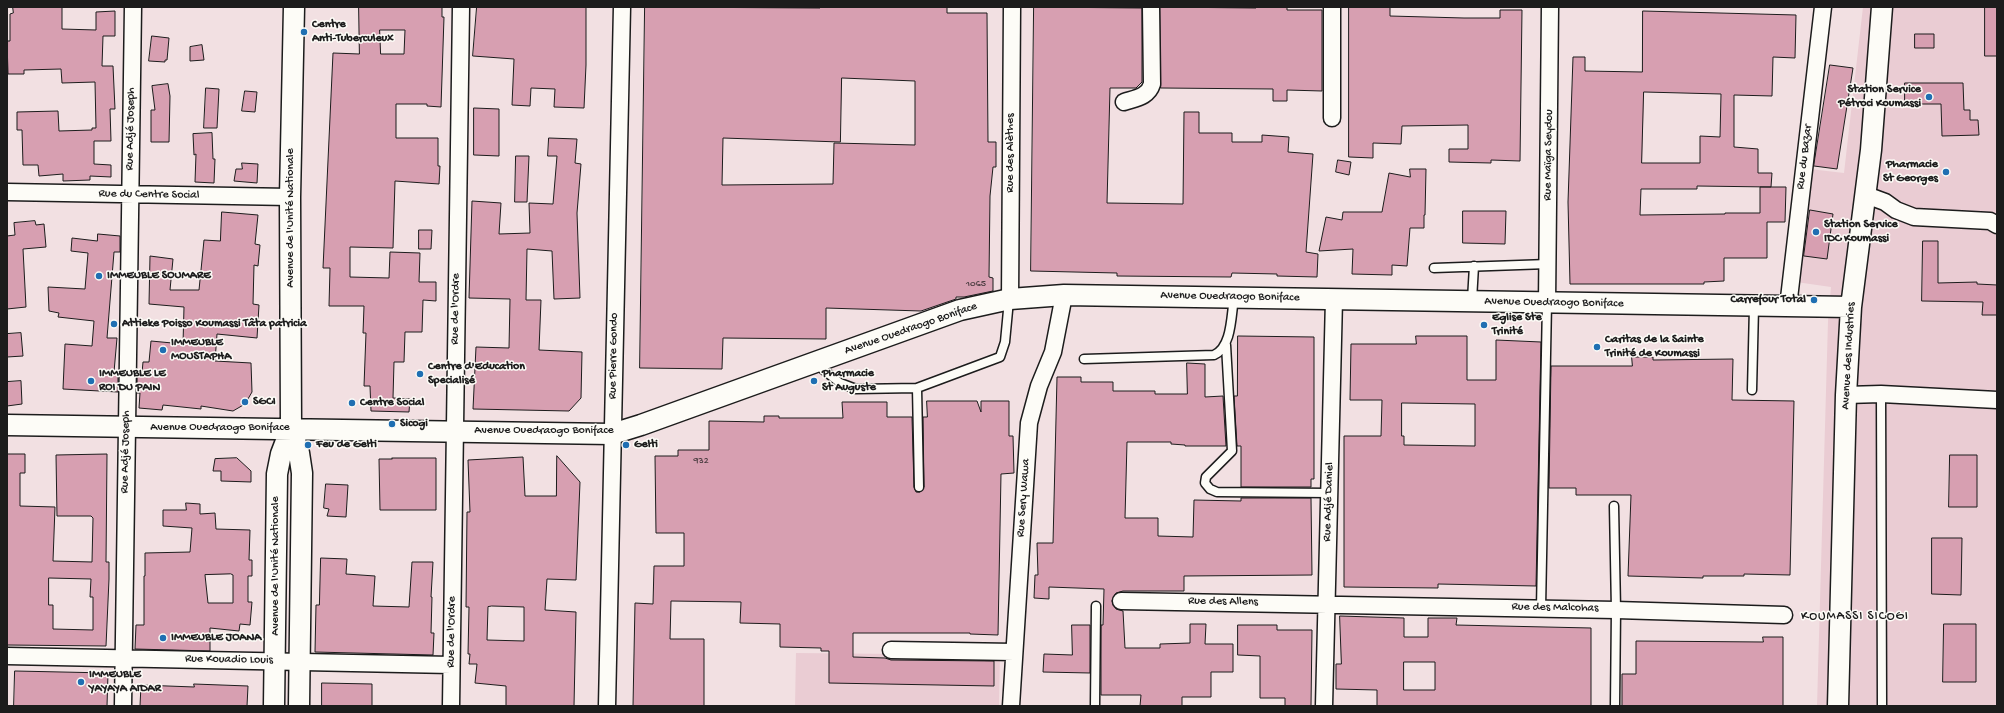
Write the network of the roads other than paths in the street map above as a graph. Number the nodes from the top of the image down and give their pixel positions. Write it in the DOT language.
graph roads {
  1 [pos="133,7"];
  2 [pos="294,7"];
  3 [pos="461,7"];
  4 [pos="622,7"];
  5 [pos="1012,7"];
  6 [pos="1151,7"];
  7 [pos="1332,7"];
  8 [pos="1550,7"];
  9 [pos="1823,7"];
  10 [pos="1882,7"];
  11 [pos="1124,102"];
  12 [pos="1332,118"];
  13 [pos="7,192"];
  14 [pos="130,194"];
  15 [pos="1866,195"];
  16 [pos="290,197"];
  17 [pos="1997,225"];
  18 [pos="1548,264"];
  19 [pos="1474,266"];
  20 [pos="1434,268"];
  21 [pos="1064,296"];
  22 [pos="1234,297"];
  23 [pos="1010,299"];
  24 [pos="1334,299"];
  25 [pos="1472,301"];
  26 [pos="1547,303"];
  27 [pos="1754,307"];
  28 [pos="1788,307"];
  29 [pos="1851,307"];
  30 [pos="1226,345"];
  31 [pos="1084,359"];
  32 [pos="815,362"];
  33 [pos="917,388"];
  34 [pos="1752,390"];
  35 [pos="1881,394"];
  36 [pos="1846,395"];
  37 [pos="1997,400"];
  38 [pos="7,425"];
  39 [pos="127,427"];
  40 [pos="291,428"];
  41 [pos="455,430"];
  42 [pos="612,434"];
  43 [pos="919,487"];
  44 [pos="1329,493"];
  45 [pos="1614,506"];
  46 [pos="1121,601"];
  47 [pos="1326,604"];
  48 [pos="1096,606"];
  49 [pos="1541,608"];
  50 [pos="1616,610"];
  51 [pos="1784,615"];
  52 [pos="891,650"];
  53 [pos="1014,652"];
  54 [pos="7,656"];
  55 [pos="123,658"];
  56 [pos="275,661"];
  57 [pos="299,662"];
  58 [pos="451,665"];
  59 [pos="123,706"];
  60 [pos="274,706"];
  61 [pos="299,706"];
  62 [pos="451,706"];
  63 [pos="607,706"];
  64 [pos="1011,706"];
  65 [pos="1095,706"];
  66 [pos="1324,706"];
  67 [pos="1615,706"];
  68 [pos="1838,706"];
  69 [pos="1882,706"];
  1 -- 14 [label="street, Rue Adjé Joseph"];
  2 -- 16 [label="street, Avenue de l'Unité Nationale"];
  3 -- 41 [label="street, Rue de l'Ordre"];
  4 -- 42 [label="street, Rue Pierre Gondo"];
  5 -- 23 [label="street, Rue des Alèthes"];
  6 -- 11 [label="street"];
  7 -- 12 [label="street"];
  8 -- 18 [label="street, Rue Maïga Seydou"];
  9 -- 28 [label="street, Rue du Bazar"];
  10 -- 15 [label="street, Avenue des Industries"];
  13 -- 14 [label="street, Rue du Centre Social"];
  14 -- 16 [label="street, Rue du Centre Social"];
  14 -- 39 [label="street, Rue Adjé Joseph"];
  15 -- 17 [label="street"];
  15 -- 29 [label="street, Avenue des Industries"];
  16 -- 40 [label="street, Avenue de l'Unité Nationale"];
  18 -- 19 [label="lane"];
  18 -- 26 [label="street, Rue Maïga Seydou"];
  19 -- 20 [label="lane"];
  19 -- 25 [label="lane"];
  21 -- 22 [label="street, Avenue Ouedraogo Boniface"];
  21 -- 23 [label="street, Avenue Ouedraogo Boniface"];
  21 -- 53 [label="street, Rue Sery Wawa"];
  22 -- 24 [label="street, Avenue Ouedraogo Boniface"];
  22 -- 30 [label="lane"];
  23 -- 32 [label="street, Avenue Ouedraogo Boniface"];
  23 -- 33 [label="lane"];
  24 -- 25 [label="street, Avenue Ouedraogo Boniface"];
  24 -- 44 [label="street, Rue Adjé Daniel"];
  25 -- 26 [label="street, Avenue Ouedraogo Boniface"];
  26 -- 27 [label="street, Avenue Ouedraogo Boniface"];
  26 -- 49 [label="lane"];
  27 -- 28 [label="street, Avenue Ouedraogo Boniface"];
  27 -- 34 [label="lane"];
  28 -- 29 [label="street, Avenue Ouedraogo Boniface"];
  29 -- 36 [label="street, Avenue des Industries"];
  30 -- 31 [label="lane"];
  30 -- 44 [label="lane"];
  32 -- 33 [label="lane"];
  32 -- 42 [label="street, Avenue Ouedraogo Boniface"];
  33 -- 43 [label="lane"];
  35 -- 36 [label="street"];
  35 -- 37 [label="street"];
  35 -- 69 [label="lane"];
  36 -- 68 [label="street, Avenue des Industries"];
  38 -- 39 [label="street, Avenue Ouedraogo Boniface"];
  39 -- 40 [label="street, Avenue Ouedraogo Boniface"];
  39 -- 55 [label="street, Rue Adjé Joseph"];
  40 -- 41 [label="street, Avenue Ouedraogo Boniface"];
  40 -- 56 [label="street, Avenue de l'Unité Nationale"];
  40 -- 57 [label="street, Avenue de l'Unité Nationale"];
  41 -- 42 [label="street, Avenue Ouedraogo Boniface"];
  41 -- 58 [label="street, Rue de l'Ordre"];
  42 -- 63 [label="street, Rue Pierre Gondo"];
  44 -- 47 [label="street, Rue Adjé Daniel"];
  45 -- 50 [label="lane"];
  46 -- 47 [label="street, Rue des Allens"];
  47 -- 49 [label="street, Rue des Malcohas"];
  47 -- 66 [label="street, Rue Adjé Daniel"];
  48 -- 65 [label="lane"];
  49 -- 50 [label="street, Rue des Malcohas"];
  50 -- 51 [label="street, Rue des Malcohas"];
  50 -- 67 [label="lane"];
  52 -- 53 [label="street"];
  53 -- 64 [label="street, Rue Sery Wawa"];
  54 -- 55 [label="street, Rue Kouadio Louis"];
  55 -- 56 [label="street, Rue Kouadio Louis"];
  55 -- 59 [label="street, Rue Adjé Joseph"];
  56 -- 57 [label="street, Rue Kouadio Louis"];
  56 -- 60 [label="street, Avenue de l'Unité Nationale"];
  57 -- 58 [label="street, Rue Kouadio Louis"];
  57 -- 61 [label="street, Avenue de l'Unité Nationale"];
  58 -- 62 [label="street, Rue de l'Ordre"];
}
